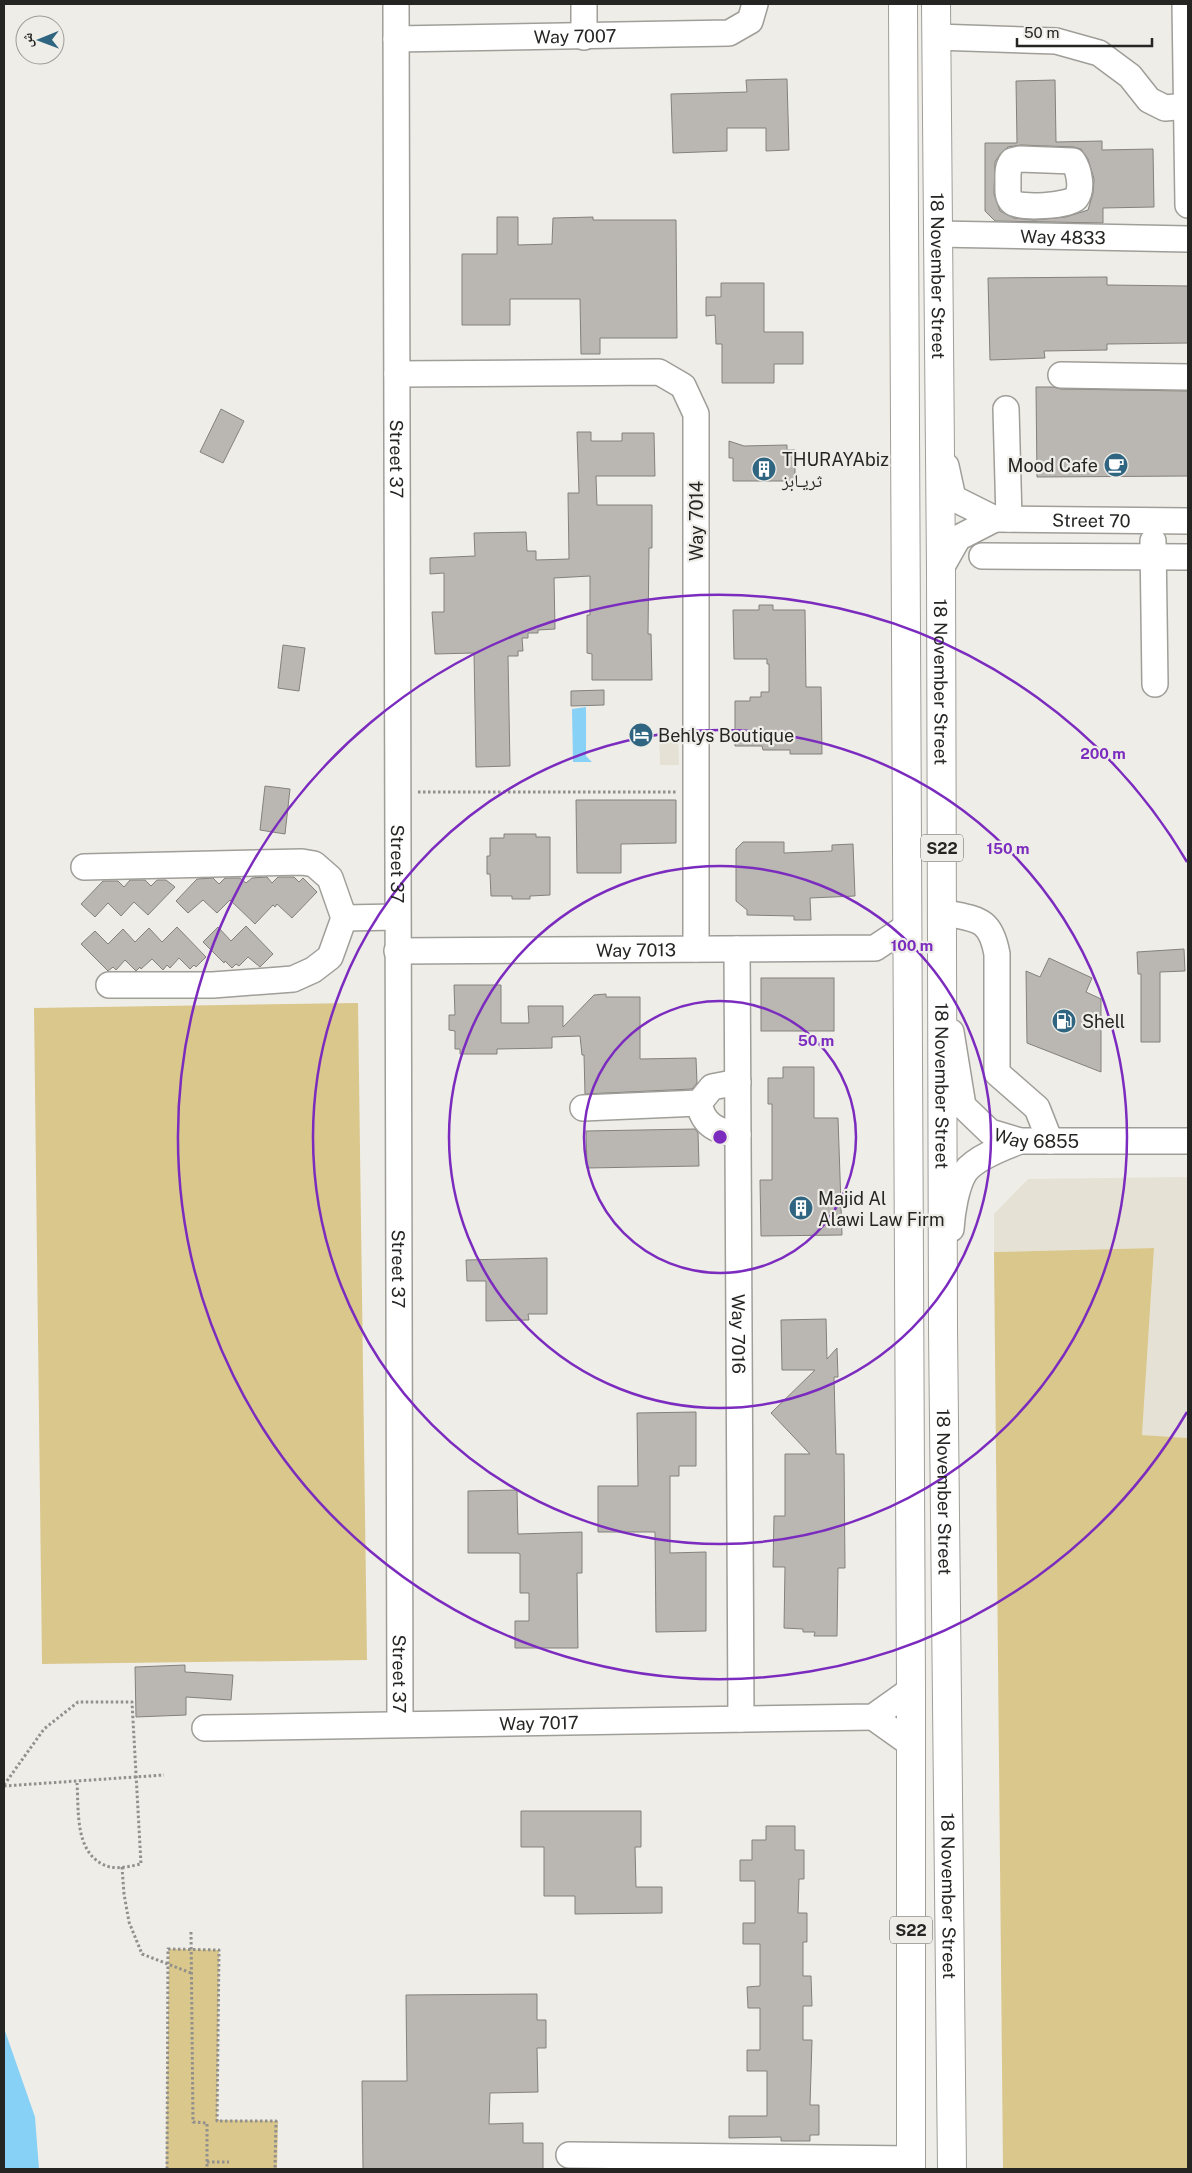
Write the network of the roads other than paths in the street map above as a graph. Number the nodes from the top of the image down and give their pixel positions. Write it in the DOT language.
graph roads {
  1 [pos="396,4"];
  2 [pos="584,4"];
  3 [pos="903,4"];
  4 [pos="936,4"];
  5 [pos="1185,4"];
  6 [pos="752,12"];
  7 [pos="936,36"];
  8 [pos="584,37"];
  9 [pos="396,39"];
  10 [pos="1186,106"];
  11 [pos="1188,205"];
  12 [pos="1040,206"];
  13 [pos="937,234"];
  14 [pos="1040,236"];
  15 [pos="1188,239"];
  16 [pos="397,374"];
  17 [pos="1061,375"];
  18 [pos="1188,377"];
  19 [pos="1006,409"];
  20 [pos="940,440"];
  21 [pos="1002,519"];
  22 [pos="1188,521"];
  23 [pos="1152,522"];
  24 [pos="982,556"];
  25 [pos="1188,557"];
  26 [pos="1153,558"];
  27 [pos="941,568"];
  28 [pos="1154,684"];
  29 [pos="84,866"];
  30 [pos="942,912"];
  31 [pos="397,917"];
  32 [pos="344,918"];
  33 [pos="908,926"];
  34 [pos="875,948"];
  35 [pos="696,949"];
  36 [pos="737,949"];
  37 [pos="397,951"];
  38 [pos="908,972"];
  39 [pos="942,981"];
  40 [pos="109,985"];
  41 [pos="738,1082"];
  42 [pos="699,1104"];
  43 [pos="584,1108"];
  44 [pos="738,1135"];
  45 [pos="1020,1141"];
  46 [pos="1050,1141"];
  47 [pos="1188,1141"];
  48 [pos="943,1328"];
  49 [pos="911,1690"];
  50 [pos="873,1717"];
  51 [pos="741,1719"];
  52 [pos="400,1724"];
  53 [pos="205,1728"];
  54 [pos="911,1744"];
  55 [pos="569,2155"];
  56 [pos="911,2164"];
  57 [pos="952,2169"];
  1 -- 9 [label="street, Street 37"];
  2 -- 8 [label="street"];
  3 -- 33 [label="main road, 18 November Street / S22"];
  4 -- 7 [label="main road, 18 November Street / S22"];
  5 -- 10 [label="street"];
  6 -- 8 [label="street, Way 7007"];
  7 -- 10 [label="street"];
  7 -- 13 [label="main road, 18 November Street / S22"];
  8 -- 9 [label="street, Way 7007"];
  9 -- 16 [label="street, Street 37"];
  10 -- 11 [label="street"];
  12 -- 14 [label="street"];
  13 -- 14 [label="street, Way 4833"];
  13 -- 20 [label="main road, 18 November Street / S22"];
  14 -- 15 [label="street, Way 4833"];
  16 -- 31 [label="street, Street 37"];
  16 -- 35 [label="street, Way 7014"];
  17 -- 18 [label="street"];
  19 -- 21 [label="street"];
  20 -- 21 [label="street, Street 70"];
  20 -- 27 [label="main road, 18 November Street / S22"];
  21 -- 23 [label="street, Street 70"];
  21 -- 27 [label="street, Street 70"];
  22 -- 23 [label="street, Street 70"];
  23 -- 26 [label="street"];
  24 -- 26 [label="street"];
  25 -- 26 [label="street"];
  26 -- 28 [label="street"];
  27 -- 30 [label="main road, 18 November Street / S22"];
  29 -- 32 [label="street"];
  30 -- 39 [label="main road, 18 November Street / S22"];
  30 -- 46 [label="street"];
  31 -- 32 [label="street"];
  31 -- 37 [label="street, Street 37"];
  32 -- 40 [label="street"];
  33 -- 34 [label="street"];
  33 -- 38 [label="main road, 18 November Street / S22"];
  34 -- 36 [label="street, Way 7013"];
  34 -- 38 [label="street"];
  35 -- 36 [label="street, Way 7013"];
  35 -- 37 [label="street, Way 7013"];
  36 -- 41 [label="street, Way 7016"];
  37 -- 52 [label="street, Street 37"];
  38 -- 49 [label="main road, 18 November Street / S22"];
  39 -- 45 [label="street, Way 6855"];
  39 -- 48 [label="main road, 18 November Street / S22"];
  41 -- 42 [label="street"];
  41 -- 44 [label="street, Way 7016"];
  42 -- 43 [label="street"];
  42 -- 44 [label="street"];
  44 -- 51 [label="street, Way 7016"];
  45 -- 46 [label="street, Way 6855"];
  45 -- 48 [label="street"];
  46 -- 47 [label="street, Way 6855"];
  48 -- 57 [label="main road, 18 November Street / S22"];
  49 -- 50 [label="street"];
  49 -- 54 [label="main road, 18 November Street / S22"];
  50 -- 51 [label="street, Way 7017"];
  50 -- 54 [label="street"];
  51 -- 52 [label="street, Way 7017"];
  52 -- 53 [label="street, Way 7017"];
  54 -- 56 [label="main road, 18 November Street / S22"];
  55 -- 56 [label="street"];
}
